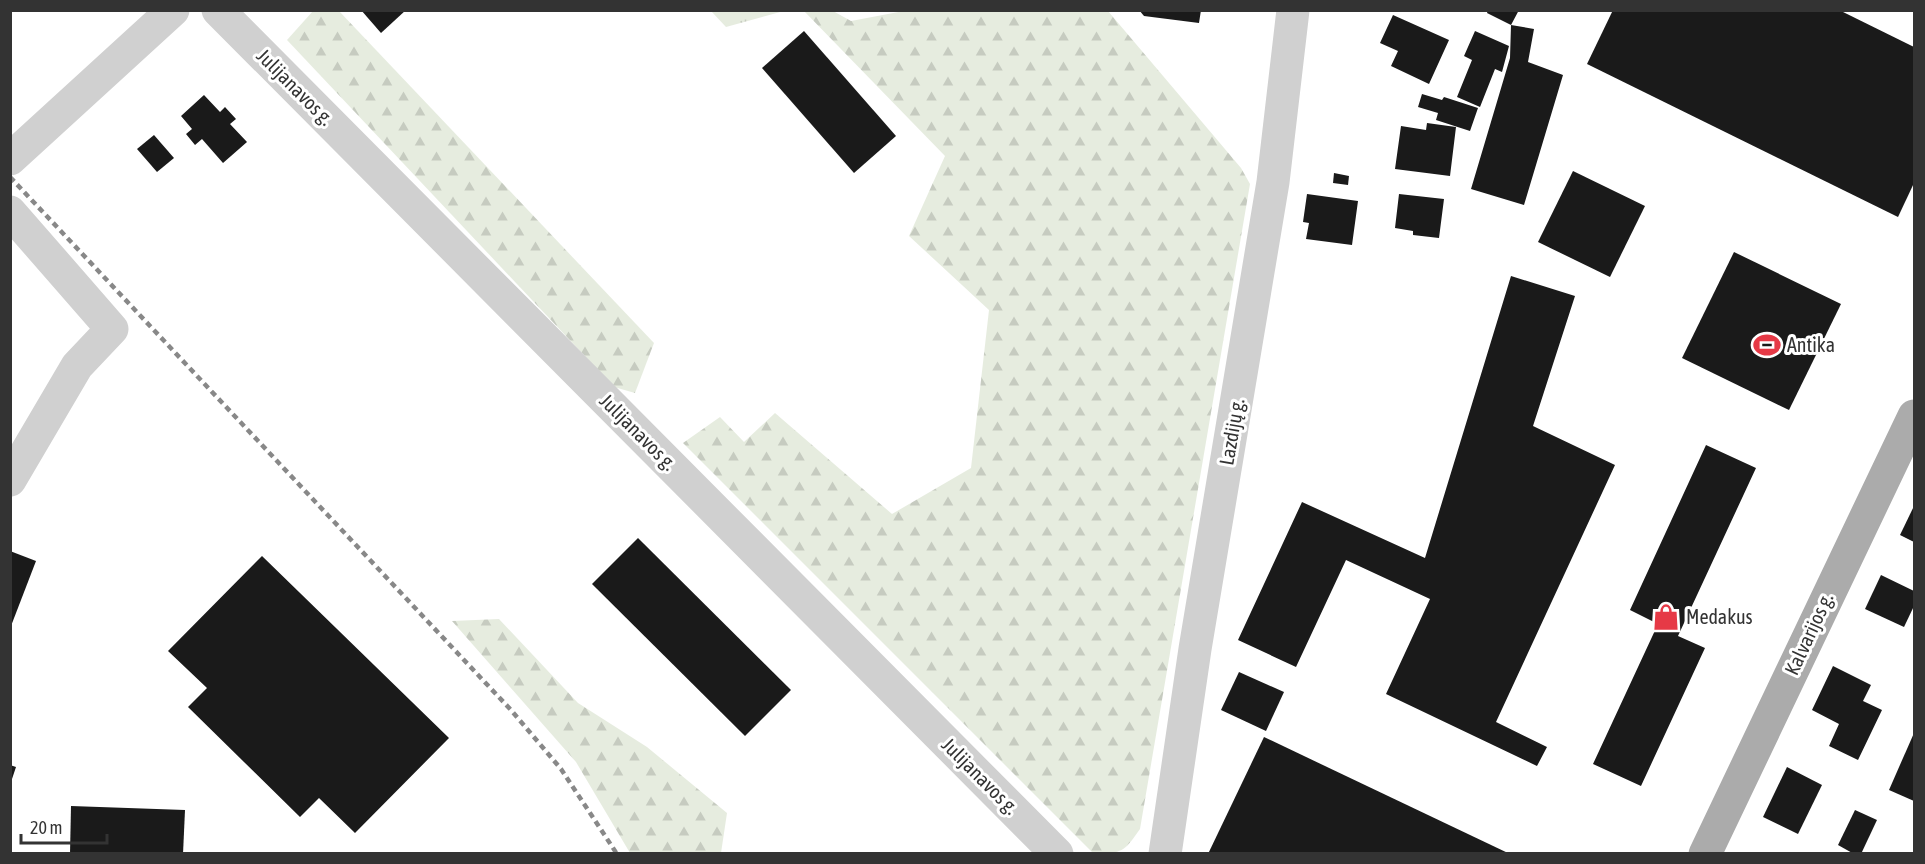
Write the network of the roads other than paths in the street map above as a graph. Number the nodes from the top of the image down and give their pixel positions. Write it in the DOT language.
graph roads {
  1 [pos="172,10"];
  2 [pos="218,10"];
  3 [pos="1293,10"];
  4 [pos="10,159"];
  5 [pos="10,212"];
  6 [pos="1911,432"];
  7 [pos="10,480"];
  8 [pos="1057,854"];
  9 [pos="1165,854"];
  10 [pos="1705,854"];
  1 -- 4 [label="street"];
  2 -- 8 [label="street, Julijanavos g."];
  3 -- 9 [label="street, Lazdijų g."];
  5 -- 7 [label="street"];
  6 -- 10 [label="main road, Kalvarijos g."];
}
